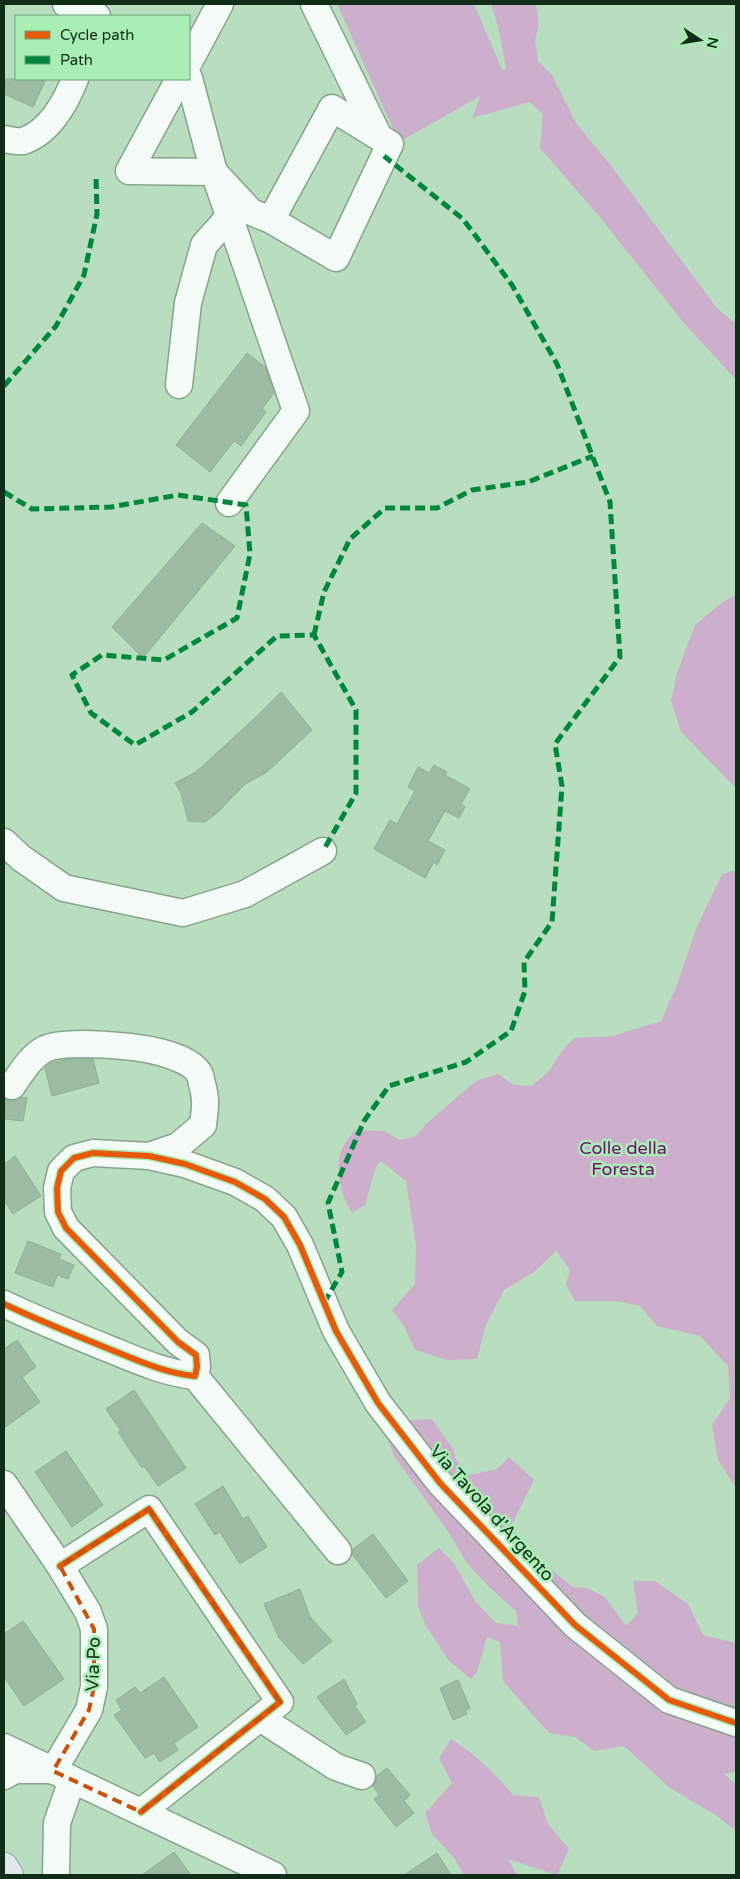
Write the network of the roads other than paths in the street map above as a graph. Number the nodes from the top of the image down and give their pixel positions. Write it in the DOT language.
graph roads {
  1 [pos="66,4"];
  2 [pos="220,4"];
  3 [pos="314,4"];
  4 [pos="95,15"];
  5 [pos="190,60"];
  6 [pos="76,80"];
  7 [pos="178,80"];
  8 [pos="190,80"];
  9 [pos="379,137"];
  10 [pos="4,139"];
  11 [pos="214,172"];
  12 [pos="229,217"];
  13 [pos="271,220"];
  14 [pos="179,385"];
  15 [pos="229,503"];
  16 [pos="4,842"];
  17 [pos="323,851"];
  18 [pos="12,1086"];
  19 [pos="149,1156"];
  20 [pos="4,1304"];
  21 [pos="195,1376"];
  22 [pos="4,1484"];
  23 [pos="338,1551"];
  24 [pos="60,1566"];
  25 [pos="260,1718"];
  26 [pos="736,1723"];
  27 [pos="4,1747"];
  28 [pos="4,1776"];
  29 [pos="63,1776"];
  30 [pos="362,1776"];
  31 [pos="141,1812"];
  32 [pos="4,1867"];
  33 [pos="10,1875"];
  34 [pos="56,1875"];
  35 [pos="273,1875"];
  1 -- 4 [label="street"];
  2 -- 5 [label="street"];
  3 -- 9 [label="street"];
  6 -- 10 [label="street"];
  7 -- 11 [label="street"];
  8 -- 11 [label="street"];
  9 -- 13 [label="street"];
  9 -- 13 [label="street"];
  11 -- 12 [label="street"];
  11 -- 13 [label="street"];
  12 -- 14 [label="street"];
  12 -- 15 [label="street"];
  16 -- 17 [label="street"];
  18 -- 19 [label="street"];
  19 -- 21 [label="street, Via Tavola d'Argento"];
  19 -- 26 [label="street, Via Tavola d'Argento"];
  20 -- 21 [label="street"];
  21 -- 23 [label="street"];
  22 -- 24 [label="street, Via Po"];
  24 -- 25 [label="street"];
  24 -- 29 [label="street, Via Po"];
  25 -- 30 [label="street"];
  25 -- 31 [label="street"];
  27 -- 29 [label="street"];
  28 -- 29 [label="street"];
  29 -- 31 [label="street"];
  29 -- 34 [label="street, Via Po"];
  31 -- 35 [label="street"];
  32 -- 33 [label="main road"];
}
